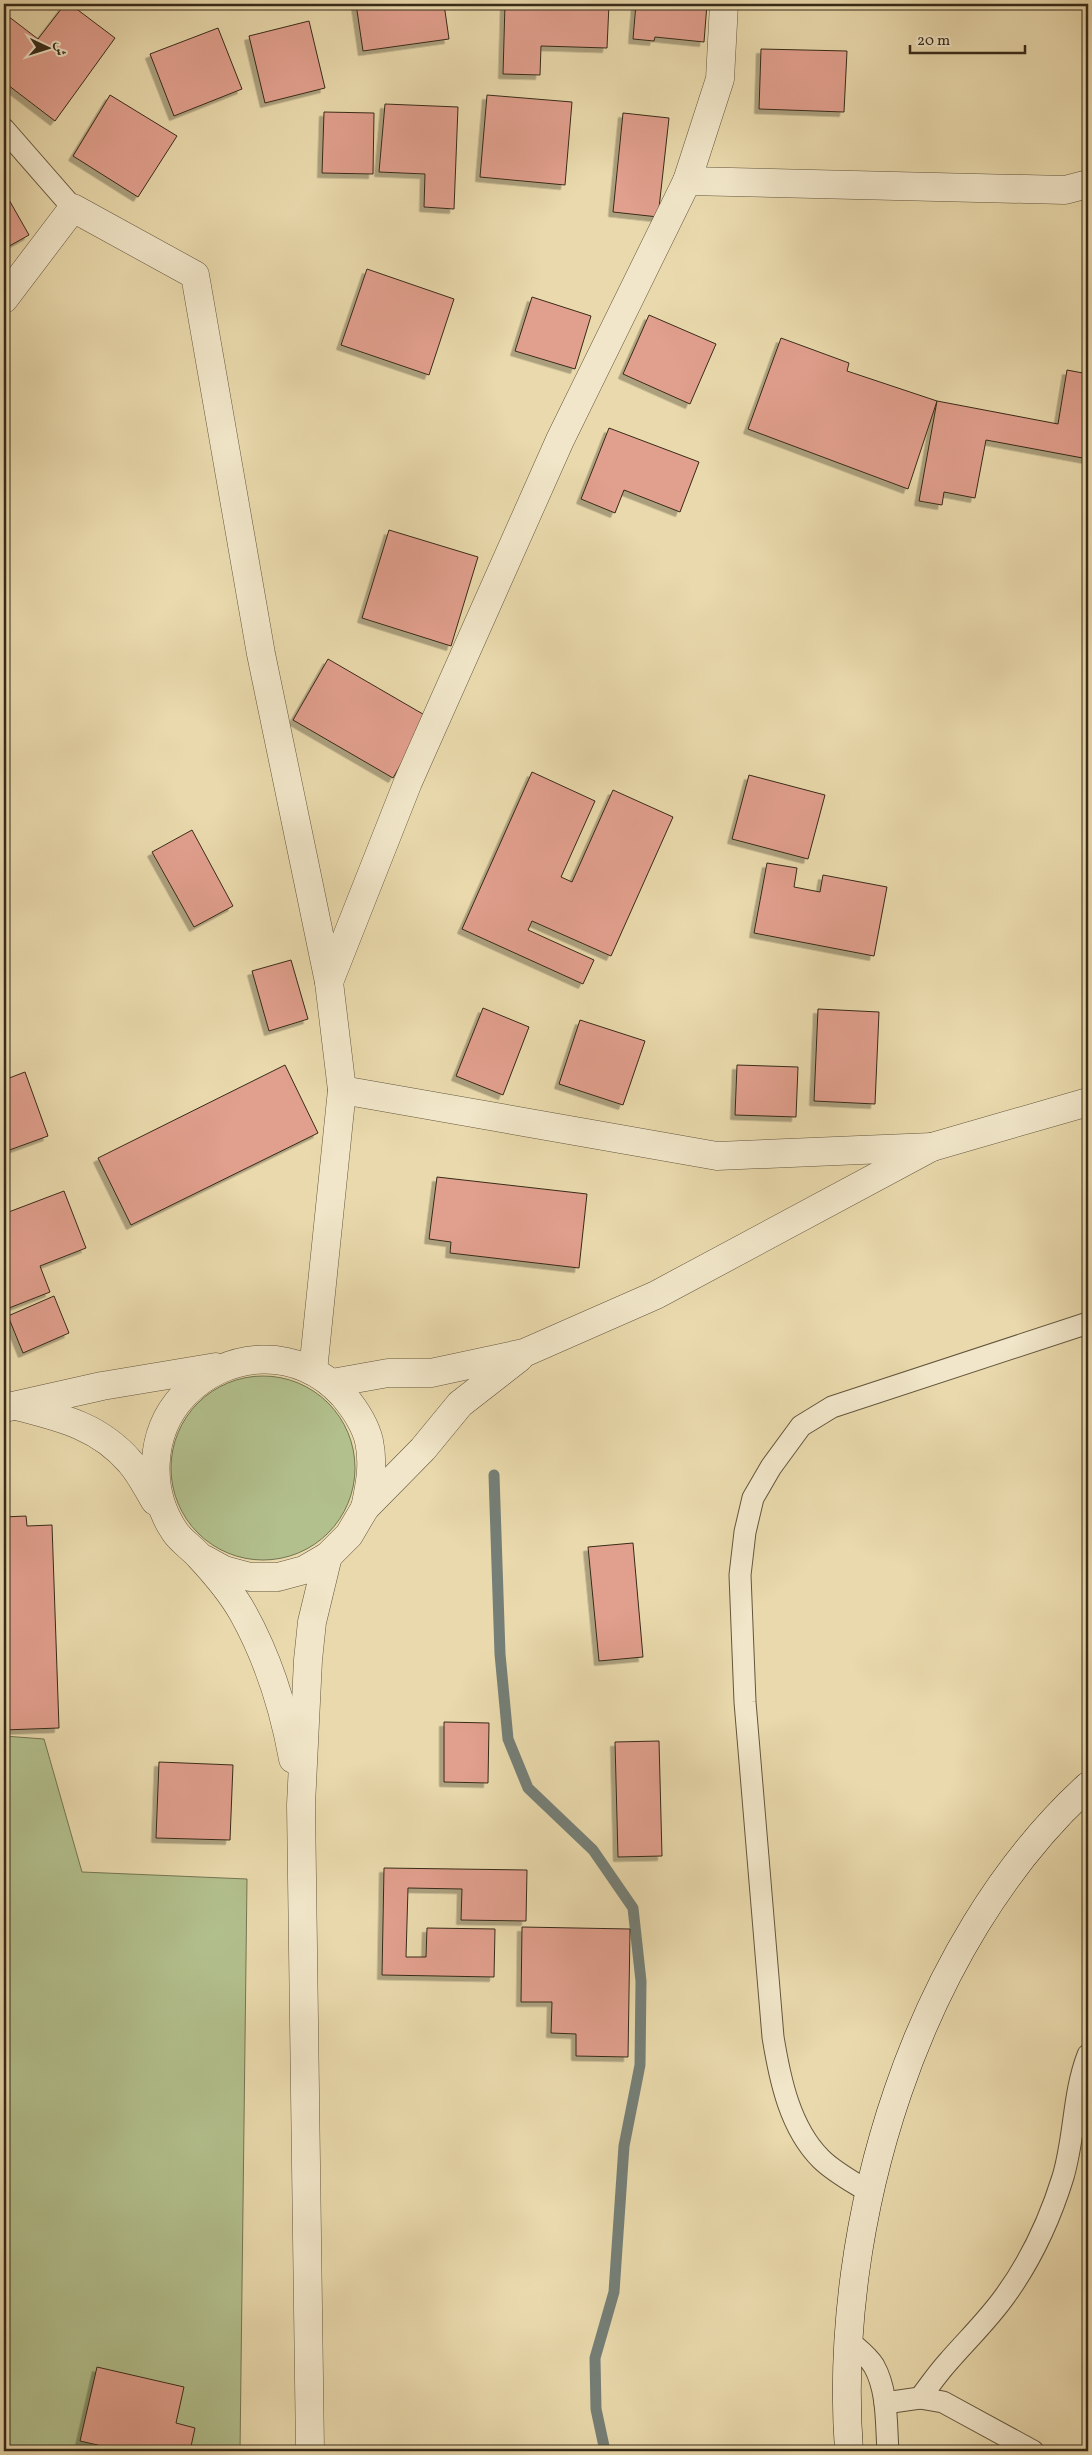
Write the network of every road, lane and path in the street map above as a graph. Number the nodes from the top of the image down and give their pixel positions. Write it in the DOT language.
graph roads {
  1 [pos="724,4"];
  2 [pos="4,129"];
  3 [pos="687,181"];
  4 [pos="1088,184"];
  5 [pos="73,208"];
  6 [pos="4,299"];
  7 [pos="329,982"];
  8 [pos="342,1090"];
  9 [pos="1088,1102"];
  10 [pos="932,1147"];
  11 [pos="1088,1323"];
  12 [pos="524,1354"];
  13 [pos="225,1366"];
  14 [pos="322,1377"];
  15 [pos="9,1407"];
  16 [pos="365,1508"];
  17 [pos="176,1533"];
  18 [pos="328,1556"];
  19 [pos="200,1557"];
  20 [pos="1088,1786"];
  21 [pos="301,1804"];
  22 [pos="1088,2054"];
  23 [pos="869,2192"];
  24 [pos="849,2341"];
  25 [pos="920,2398"];
  26 [pos="885,2403"];
  27 [pos="310,2451"];
  28 [pos="849,2451"];
  29 [pos="888,2451"];
  30 [pos="1033,2451"];
  1 -- 3 [label="street"];
  2 -- 5 [label="lane"];
  3 -- 4 [label="street"];
  3 -- 7 [label="street"];
  5 -- 6 [label="street"];
  5 -- 7 [label="street"];
  7 -- 8 [label="street"];
  8 -- 10 [label="street"];
  8 -- 14 [label="street"];
  9 -- 10 [label="street"];
  10 -- 12 [label="street"];
  11 -- 23 [label="lane"];
  12 -- 14 [label="street"];
  12 -- 16 [label="street"];
  13 -- 14 [label="street"];
  13 -- 15 [label="street"];
  13 -- 17 [label="street"];
  14 -- 16 [label="street"];
  15 -- 17 [label="street"];
  16 -- 18 [label="street"];
  17 -- 19 [label="street"];
  18 -- 19 [label="street"];
  18 -- 21 [label="street"];
  19 -- 21 [label="street"];
  20 -- 23 [label="street"];
  21 -- 27 [label="street"];
  22 -- 25 [label="lane"];
  23 -- 24 [label="street"];
  24 -- 26 [label="lane"];
  24 -- 28 [label="street"];
  25 -- 26 [label="lane"];
  25 -- 30 [label="lane"];
  26 -- 29 [label="lane"];
}
